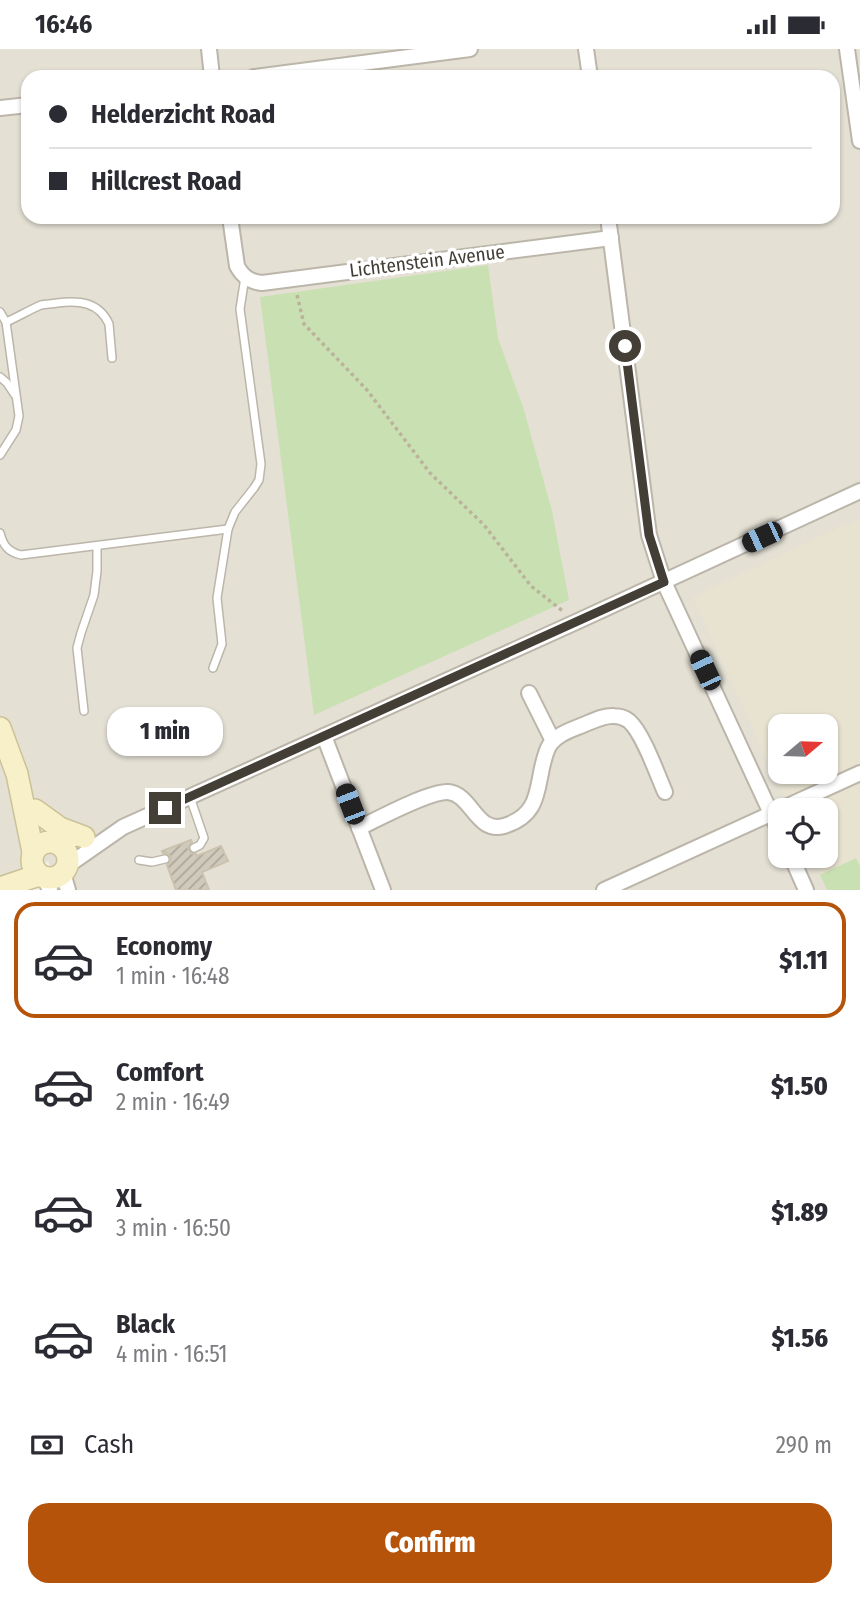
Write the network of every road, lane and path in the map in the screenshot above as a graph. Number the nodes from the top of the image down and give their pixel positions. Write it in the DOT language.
graph roads {
  1 [pos="209,49"];
  2 [pos="470,49"];
  3 [pos="586,49"];
  4 [pos="847,49"];
  5 [pos="211,70"];
  6 [pos="308,70"];
  7 [pos="589,70"];
  8 [pos="21,106"];
  9 [pos="0,108"];
  10 [pos="860,141"];
  11 [pos="231,224"];
  12 [pos="609,224"];
  13 [pos="611,238"];
  14 [pos="245,277"];
  15 [pos="293,279"];
  16 [pos="0,312"];
  17 [pos="4,328"];
  18 [pos="0,345"];
  19 [pos="9,345"];
  20 [pos="112,358"];
  21 [pos="0,377"];
  22 [pos="16,399"];
  23 [pos="0,455"];
  24 [pos="860,491"];
  25 [pos="228,530"];
  26 [pos="0,533"];
  27 [pos="96,546"];
  28 [pos="664,582"];
  29 [pos="576,622"];
  30 [pos="213,668"];
  31 [pos="529,694"];
  32 [pos="84,711"];
  33 [pos="0,728"];
  34 [pos="324,736"];
  35 [pos="553,741"];
  36 [pos="860,773"];
  37 [pos="16,774"];
  38 [pos="665,792"];
  39 [pos="190,797"];
  40 [pos="806,798"];
  41 [pos="768,805"];
  42 [pos="35,810"];
  43 [pos="768,816"];
  44 [pos="359,828"];
  45 [pos="118,830"];
  46 [pos="84,837"];
  47 [pos="56,843"];
  48 [pos="194,848"];
  49 [pos="164,859"];
  50 [pos="139,860"];
  51 [pos="796,868"];
  52 [pos="37,877"];
  53 [pos="383,890"];
  54 [pos="604,890"];
  55 [pos="806,890"];
  1 -- 5 [label="street"];
  2 -- 6 [label="street"];
  3 -- 7 [label="street"];
  4 -- 10 [label="street"];
  8 -- 9 [label="street"];
  11 -- 14 [label="street"];
  12 -- 13 [label="street"];
  13 -- 15 [label="street, Lichtenstein Avenue"];
  13 -- 28 [label="street"];
  14 -- 15 [label="street, Lichtenstein Avenue"];
  14 -- 25 [label="lane"];
  15 -- 29 [label="path"];
  16 -- 17 [label="lane"];
  17 -- 19 [label="lane"];
  17 -- 20 [label="lane"];
  18 -- 19 [label="lane"];
  19 -- 22 [label="lane"];
  21 -- 22 [label="lane"];
  22 -- 23 [label="lane"];
  24 -- 28 [label="street"];
  25 -- 27 [label="lane"];
  25 -- 30 [label="lane"];
  26 -- 27 [label="lane"];
  27 -- 32 [label="lane"];
  28 -- 29 [label="street"];
  28 -- 41 [label="street"];
  29 -- 34 [label="street"];
  31 -- 35 [label="street"];
  33 -- 37 [label="street"];
  34 -- 39 [label="street"];
  34 -- 44 [label="street"];
  35 -- 38 [label="street"];
  35 -- 44 [label="street"];
  36 -- 40 [label="street"];
  37 -- 42 [label="street"];
  37 -- 52 [label="street"];
  39 -- 45 [label="street"];
  39 -- 48 [label="lane"];
  42 -- 46 [label="street"];
  42 -- 47 [label="street"];
  43 -- 54 [label="street"];
  44 -- 53 [label="street"];
  45 -- 46 [label="street"];
  45 -- 52 [label="street"];
  46 -- 47 [label="street"];
  47 -- 52 [label="street"];
  49 -- 50 [label="lane"];
  51 -- 55 [label="street"];
}
